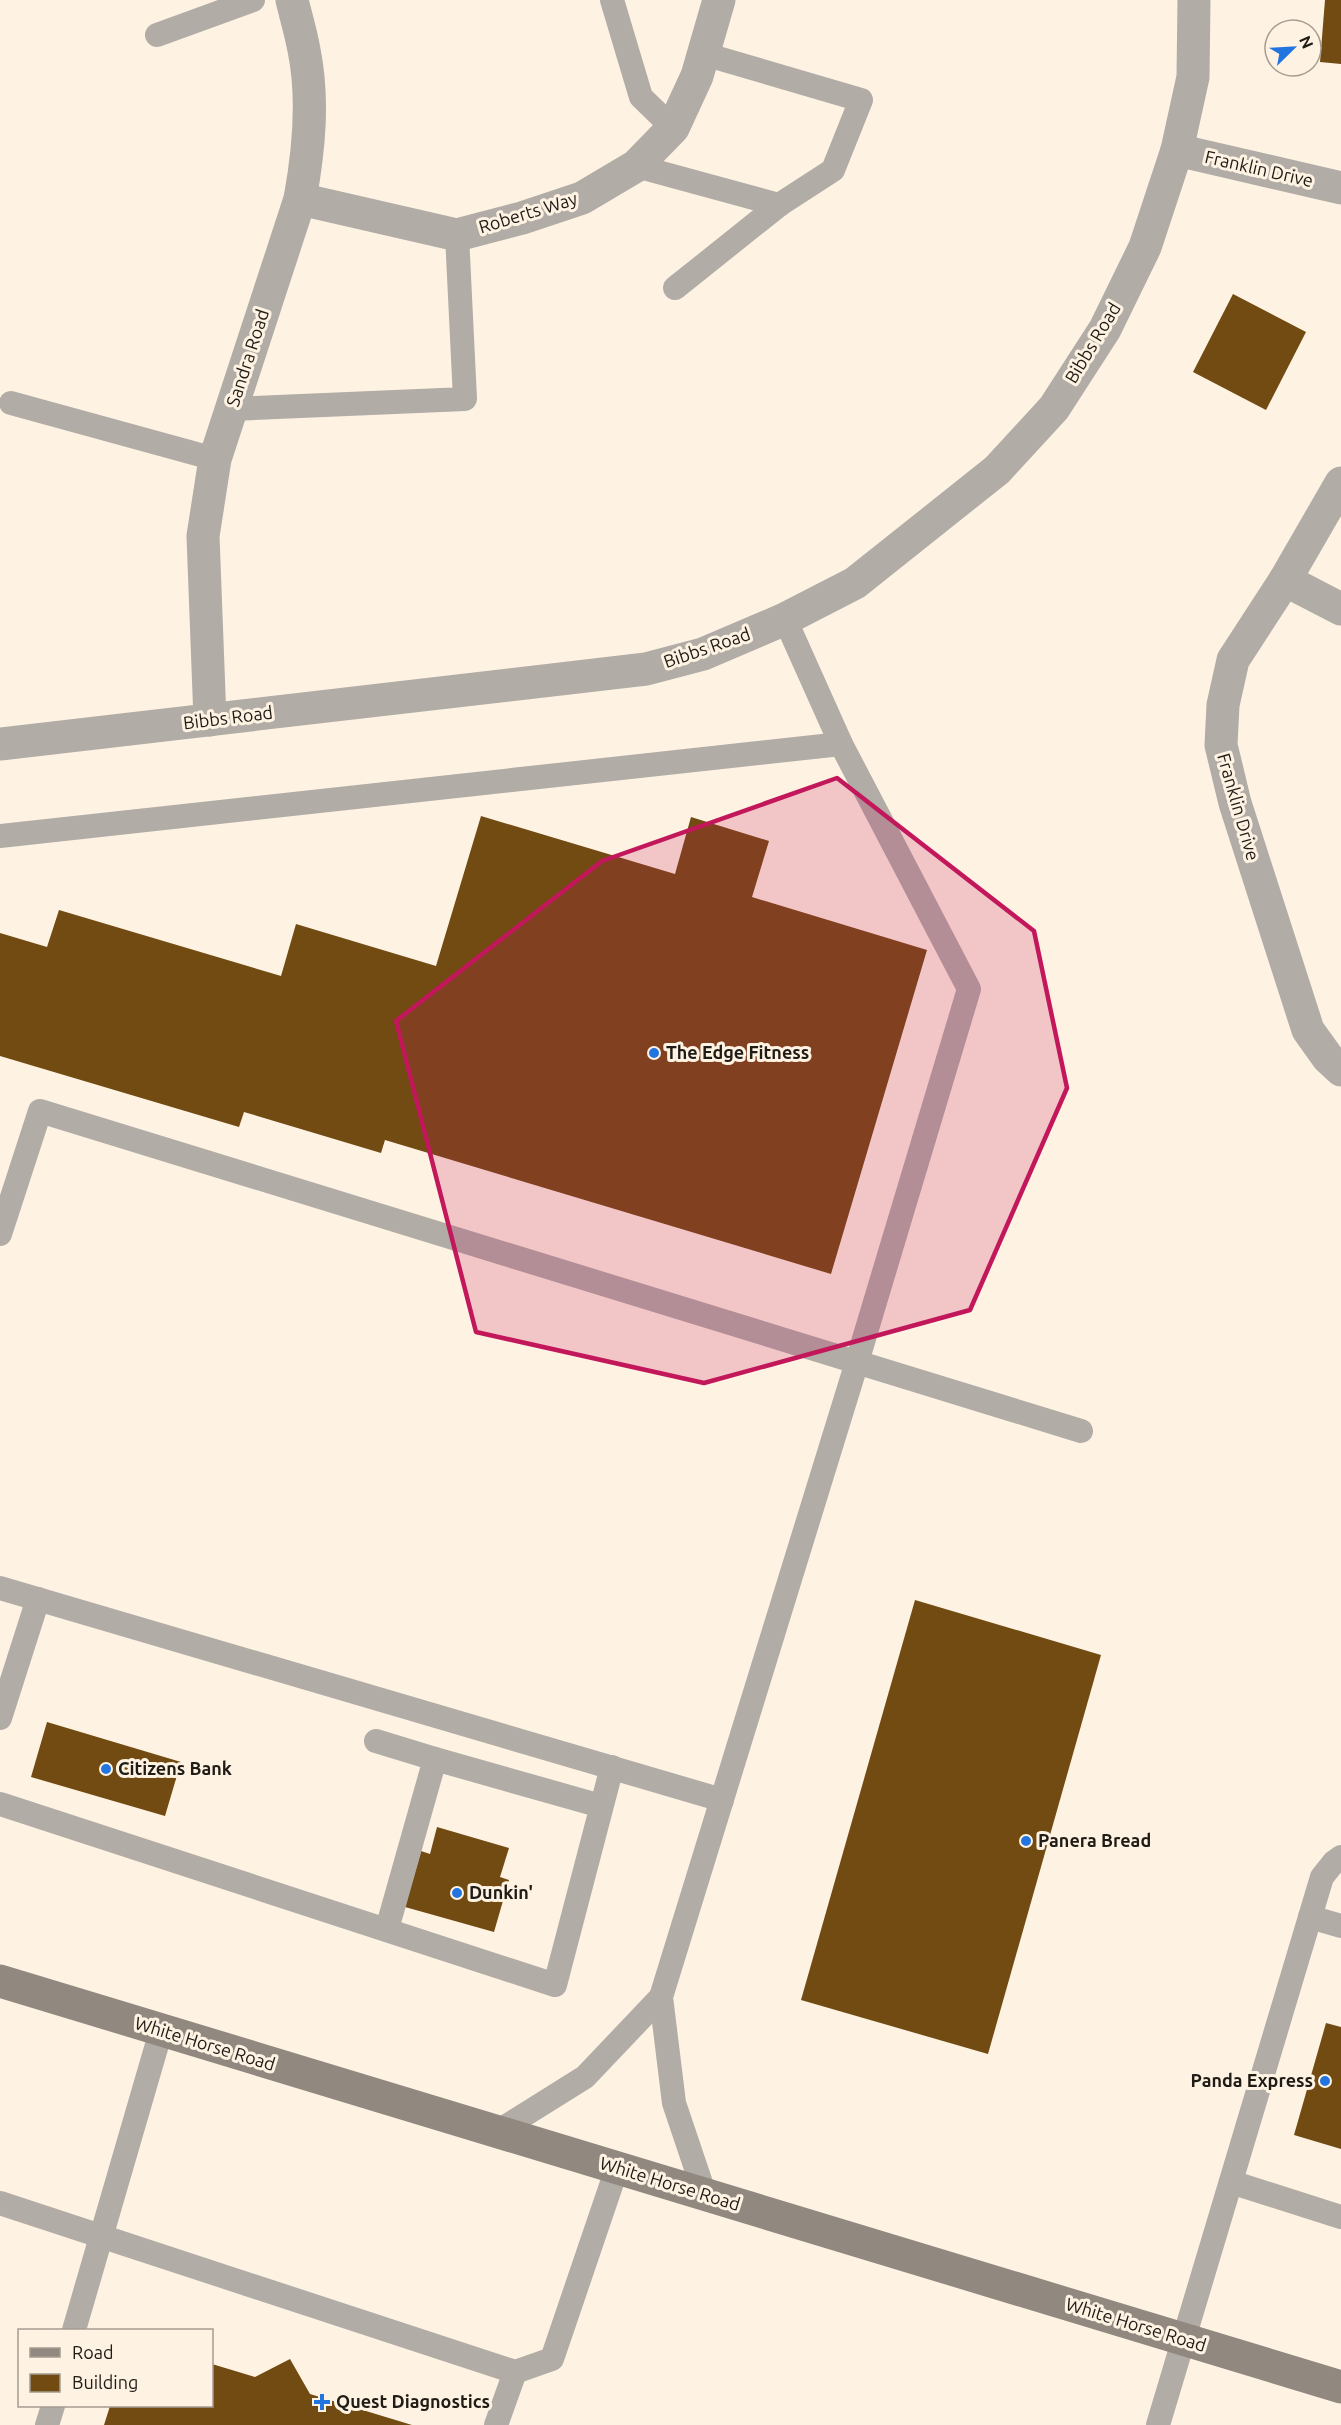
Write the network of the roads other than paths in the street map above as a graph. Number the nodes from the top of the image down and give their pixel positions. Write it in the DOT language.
graph roads {
  1 [pos="252,0"];
  2 [pos="292,0"];
  3 [pos="612,0"];
  4 [pos="719,0"];
  5 [pos="1194,0"];
  6 [pos="157,35"];
  7 [pos="704,54"];
  8 [pos="673,128"];
  9 [pos="1177,150"];
  10 [pos="636,166"];
  11 [pos="1341,188"];
  12 [pos="300,199"];
  13 [pos="778,205"];
  14 [pos="457,235"];
  15 [pos="675,288"];
  16 [pos="11,403"];
  17 [pos="232,410"];
  18 [pos="215,459"];
  19 [pos="1341,483"];
  20 [pos="1285,580"];
  21 [pos="1341,609"];
  22 [pos="785,619"];
  23 [pos="210,720"];
  24 [pos="0,744"];
  25 [pos="841,744"];
  26 [pos="0,836"];
  27 [pos="1341,1070"];
  28 [pos="0,1234"];
  29 [pos="857,1362"];
  30 [pos="1082,1431"];
  31 [pos="0,1588"];
  32 [pos="38,1599"];
  33 [pos="0,1718"];
  34 [pos="376,1741"];
  35 [pos="435,1759"];
  36 [pos="612,1767"];
  37 [pos="722,1800"];
  38 [pos="0,1804"];
  39 [pos="601,1806"];
  40 [pos="1341,1857"];
  41 [pos="1310,1917"];
  42 [pos="1341,1926"];
  43 [pos="387,1929"];
  44 [pos="0,1981"];
  45 [pos="662,1997"];
  46 [pos="161,2031"];
  47 [pos="497,2132"];
  48 [pos="617,2168"];
  49 [pos="1231,2182"];
  50 [pos="705,2195"];
  51 [pos="0,2203"];
  52 [pos="1341,2217"];
  53 [pos="102,2235"];
  54 [pos="75,2329"];
  55 [pos="1183,2339"];
  56 [pos="515,2372"];
  57 [pos="1341,2387"];
  58 [pos="53,2407"];
  59 [pos="47,2425"];
  60 [pos="495,2425"];
  61 [pos="1158,2425"];
  1 -- 6 [label="lane"];
  2 -- 12 [label="street, Sandra Road"];
  3 -- 8 [label="lane"];
  4 -- 7 [label="street, Roberts Way"];
  5 -- 9 [label="street, Bibbs Road"];
  7 -- 8 [label="street, Roberts Way"];
  7 -- 13 [label="lane"];
  8 -- 10 [label="street, Roberts Way"];
  9 -- 11 [label="street, Franklin Drive"];
  9 -- 22 [label="street, Bibbs Road"];
  10 -- 13 [label="lane"];
  10 -- 14 [label="street, Roberts Way"];
  12 -- 14 [label="street, Roberts Way"];
  12 -- 17 [label="street, Sandra Road"];
  13 -- 15 [label="lane"];
  14 -- 17 [label="lane"];
  16 -- 18 [label="lane"];
  17 -- 18 [label="street, Sandra Road"];
  18 -- 23 [label="street, Sandra Road"];
  19 -- 20 [label="street, Franklin Drive"];
  20 -- 21 [label="street"];
  20 -- 27 [label="street, Franklin Drive"];
  22 -- 23 [label="street, Bibbs Road"];
  22 -- 25 [label="lane"];
  23 -- 24 [label="street, Bibbs Road"];
  25 -- 26 [label="lane"];
  25 -- 29 [label="lane"];
  28 -- 29 [label="lane"];
  29 -- 30 [label="lane"];
  29 -- 37 [label="lane"];
  31 -- 32 [label="lane"];
  32 -- 33 [label="lane"];
  32 -- 36 [label="lane"];
  34 -- 35 [label="lane"];
  35 -- 39 [label="lane"];
  35 -- 43 [label="lane"];
  36 -- 37 [label="lane"];
  36 -- 39 [label="lane"];
  37 -- 45 [label="lane"];
  38 -- 43 [label="lane"];
  39 -- 43 [label="lane"];
  40 -- 41 [label="lane"];
  41 -- 42 [label="lane"];
  41 -- 49 [label="lane"];
  44 -- 46 [label="main road, White Horse Road"];
  45 -- 47 [label="lane"];
  45 -- 50 [label="lane"];
  46 -- 47 [label="main road, White Horse Road"];
  46 -- 53 [label="lane"];
  47 -- 48 [label="main road, White Horse Road"];
  48 -- 50 [label="main road, White Horse Road"];
  48 -- 56 [label="lane"];
  49 -- 52 [label="lane"];
  49 -- 55 [label="lane"];
  50 -- 55 [label="main road, White Horse Road"];
  51 -- 53 [label="lane"];
  53 -- 54 [label="lane"];
  53 -- 56 [label="lane"];
  55 -- 57 [label="main road, White Horse Road"];
  55 -- 61 [label="lane"];
  56 -- 60 [label="lane"];
  58 -- 59 [label="lane"];
}
